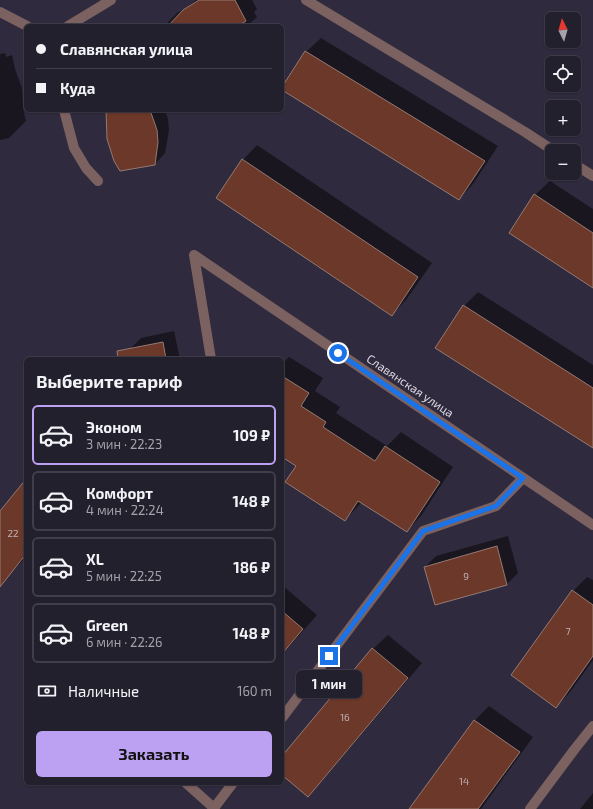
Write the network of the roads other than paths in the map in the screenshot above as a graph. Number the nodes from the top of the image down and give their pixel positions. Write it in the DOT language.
graph roads {
  1 [pos="111,0"];
  2 [pos="306,0"];
  3 [pos="0,12"];
  4 [pos="24,24"];
  5 [pos="71,24"];
  6 [pos="65,112"];
  7 [pos="545,145"];
  8 [pos="581,168"];
  9 [pos="593,176"];
  10 [pos="98,181"];
  11 [pos="211,357"];
  12 [pos="523,478"];
  13 [pos="593,525"];
  14 [pos="284,715"];
  15 [pos="593,726"];
  16 [pos="188,785"];
  17 [pos="232,785"];
  18 [pos="214,809"];
  19 [pos="530,809"];
  1 -- 5 [label="street"];
  2 -- 7 [label="street"];
  3 -- 4 [label="street"];
  6 -- 10 [label="street"];
  8 -- 9 [label="street"];
  11 -- 12 [label="street, Славянская улица"];
  12 -- 13 [label="street, Славянская улица"];
  12 -- 14 [label="street"];
  15 -- 19 [label="street"];
  16 -- 18 [label="street"];
  17 -- 18 [label="street"];
}
